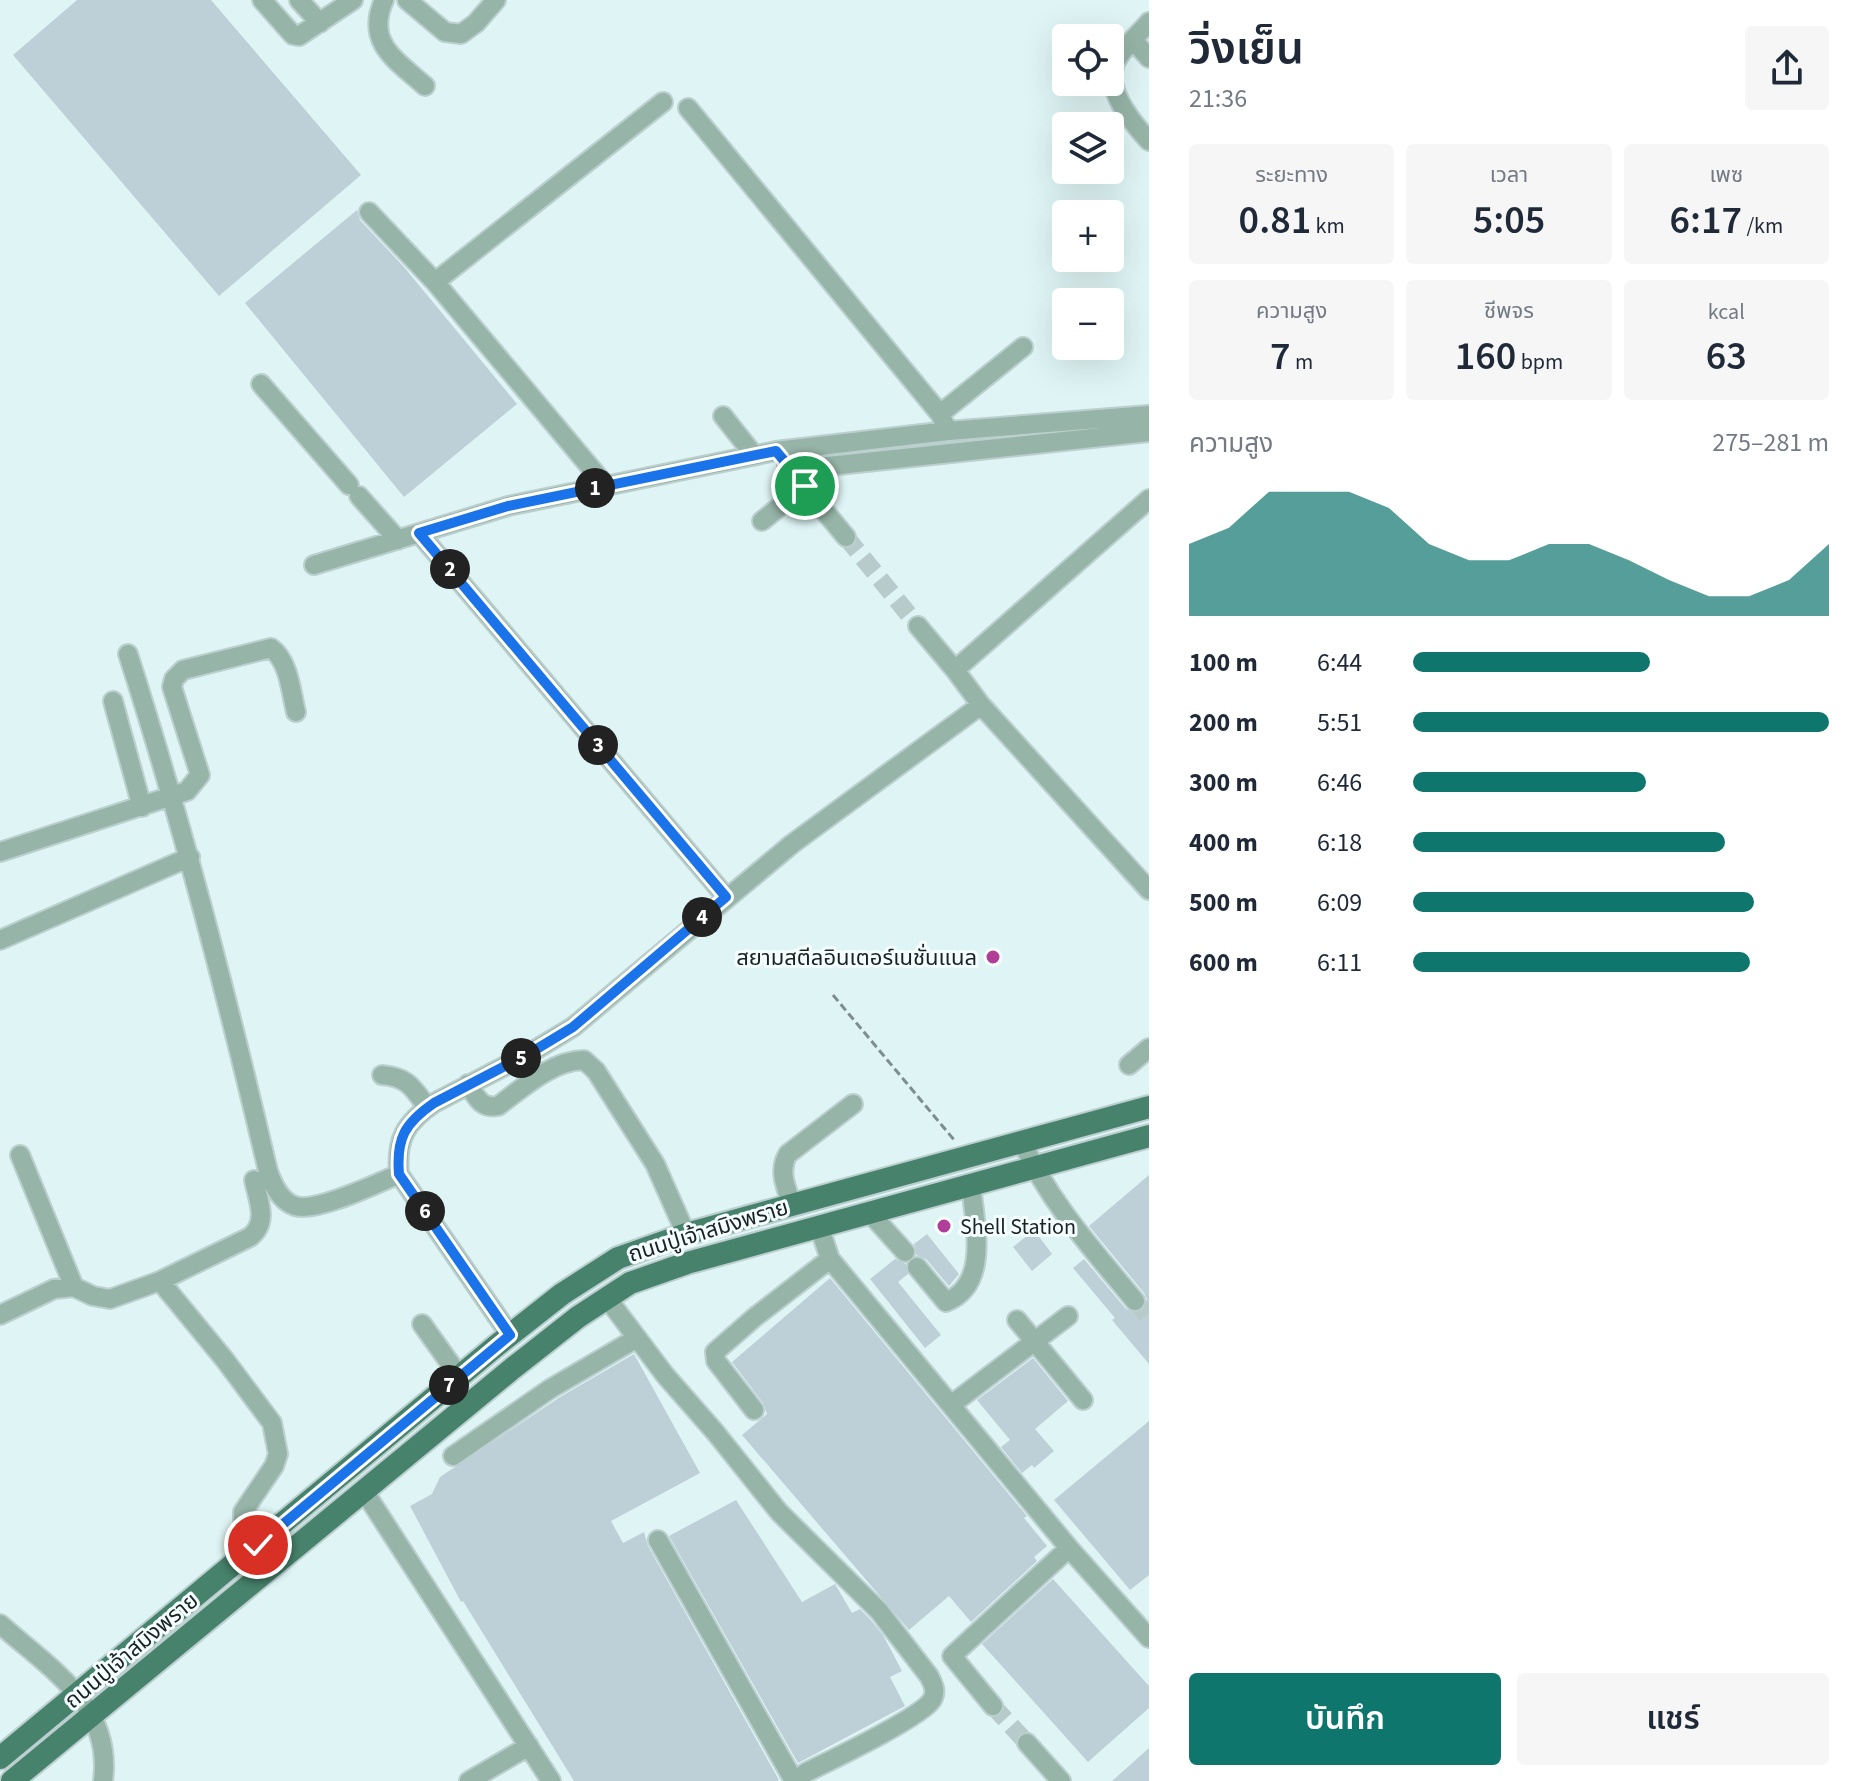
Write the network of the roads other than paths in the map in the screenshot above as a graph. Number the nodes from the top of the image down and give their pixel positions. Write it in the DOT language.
graph roads {
  1 [pos="262,0"];
  2 [pos="299,0"];
  3 [pos="384,0"];
  4 [pos="407,0"];
  5 [pos="496,0"];
  6 [pos="343,3"];
  7 [pos="1149,22"];
  8 [pos="320,23"];
  9 [pos="1133,40"];
  10 [pos="1149,58"];
  11 [pos="425,86"];
  12 [pos="663,102"];
  13 [pos="688,108"];
  14 [pos="1149,141"];
  15 [pos="369,212"];
  16 [pos="435,282"];
  17 [pos="1023,347"];
  18 [pos="261,384"];
  19 [pos="1149,415"];
  20 [pos="723,416"];
  21 [pos="944,422"];
  22 [pos="1149,432"];
  23 [pos="776,451"];
  24 [pos="754,455"];
  25 [pos="791,470"];
  26 [pos="606,486"];
  27 [pos="805,486"];
  28 [pos="1149,499"];
  29 [pos="762,521"];
  30 [pos="419,533"];
  31 [pos="846,537"];
  32 [pos="398,540"];
  33 [pos="314,565"];
  34 [pos="918,626"];
  35 [pos="128,654"];
  36 [pos="955,670"];
  37 [pos="113,701"];
  38 [pos="981,705"];
  39 [pos="296,712"];
  40 [pos="174,796"];
  41 [pos="142,807"];
  42 [pos="0,852"];
  43 [pos="190,857"];
  44 [pos="1149,890"];
  45 [pos="726,897"];
  46 [pos="0,940"];
  47 [pos="1149,1048"];
  48 [pos="1129,1065"];
  49 [pos="382,1075"];
  50 [pos="468,1084"];
  51 [pos="853,1104"];
  52 [pos="427,1107"];
  53 [pos="1149,1107"];
  54 [pos="1149,1136"];
  55 [pos="1022,1141"];
  56 [pos="20,1155"];
  57 [pos="1033,1167"];
  58 [pos="399,1174"];
  59 [pos="254,1180"];
  60 [pos="971,1184"];
  61 [pos="792,1205"];
  62 [pos="869,1212"];
  63 [pos="819,1226"];
  64 [pos="686,1234"];
  65 [pos="905,1252"];
  66 [pos="830,1259"];
  67 [pos="917,1267"];
  68 [pos="160,1281"];
  69 [pos="74,1287"];
  70 [pos="607,1298"];
  71 [pos="1135,1301"];
  72 [pos="0,1315"];
  73 [pos="1068,1316"];
  74 [pos="1017,1320"];
  75 [pos="422,1324"];
  76 [pos="510,1335"];
  77 [pos="637,1338"];
  78 [pos="1035,1341"];
  79 [pos="459,1376"];
  80 [pos="1083,1400"];
  81 [pos="951,1405"];
  82 [pos="754,1410"];
  83 [pos="453,1456"];
  84 [pos="364,1491"];
  85 [pos="658,1540"];
  86 [pos="258,1545"];
  87 [pos="1069,1548"];
  88 [pos="0,1624"];
  89 [pos="1149,1638"];
  90 [pos="79,1694"];
  91 [pos="993,1706"];
  92 [pos="93,1715"];
  93 [pos="1027,1743"];
  94 [pos="529,1746"];
  95 [pos="6,1753"];
  96 [pos="20,1774"];
  97 [pos="103,1781"];
  98 [pos="469,1781"];
  99 [pos="551,1781"];
  100 [pos="795,1781"];
  101 [pos="1061,1781"];
  1 -- 8 [label="street"];
  2 -- 8 [label="street"];
  3 -- 11 [label="street"];
  4 -- 5 [label="street"];
  6 -- 8 [label="street"];
  7 -- 9 [label="street"];
  9 -- 10 [label="street"];
  9 -- 14 [label="street"];
  12 -- 16 [label="street"];
  13 -- 21 [label="street"];
  15 -- 16 [label="street"];
  16 -- 26 [label="street"];
  17 -- 21 [label="street"];
  18 -- 32 [label="street"];
  19 -- 21 [label="street"];
  20 -- 24 [label="street"];
  21 -- 23 [label="street"];
  22 -- 25 [label="street"];
  23 -- 24 [label="street"];
  23 -- 25 [label="street"];
  24 -- 26 [label="street"];
  25 -- 27 [label="street"];
  26 -- 30 [label="street"];
  27 -- 29 [label="street"];
  27 -- 31 [label="street"];
  28 -- 36 [label="street"];
  30 -- 32 [label="street"];
  30 -- 45 [label="street"];
  32 -- 33 [label="street"];
  34 -- 36 [label="street"];
  35 -- 40 [label="street"];
  36 -- 38 [label="street"];
  37 -- 41 [label="street"];
  38 -- 44 [label="street"];
  38 -- 45 [label="street"];
  39 -- 40 [label="street"];
  40 -- 41 [label="street"];
  40 -- 43 [label="street"];
  41 -- 42 [label="street"];
  43 -- 46 [label="street"];
  43 -- 58 [label="street"];
  45 -- 50 [label="street"];
  47 -- 48 [label="street"];
  49 -- 52 [label="street"];
  50 -- 52 [label="street"];
  50 -- 64 [label="street"];
  51 -- 61 [label="street"];
  52 -- 58 [label="street"];
  53 -- 55 [label="main road, ถนนปู่เจ้าสมิงพราย"];
  54 -- 57 [label="main road, ถนนปู่เจ้าสมิงพราย"];
  55 -- 57 [label="street"];
  55 -- 61 [label="main road, ถนนปู่เจ้าสมิงพราย"];
  56 -- 69 [label="street"];
  57 -- 60 [label="main road, ถนนปู่เจ้าสมิงพราย"];
  57 -- 71 [label="street"];
  58 -- 76 [label="street"];
  59 -- 68 [label="street"];
  60 -- 62 [label="main road, ถนนปู่เจ้าสมิงพราย"];
  60 -- 67 [label="street"];
  61 -- 64 [label="main road, ถนนปู่เจ้าสมิงพราย"];
  62 -- 63 [label="main road, ถนนปู่เจ้าสมิงพราย"];
  62 -- 65 [label="street"];
  63 -- 66 [label="street"];
  63 -- 70 [label="main road, ถนนปู่เจ้าสมิงพราย"];
  64 -- 76 [label="main road, ถนนปู่เจ้าสมิงพราย"];
  66 -- 81 [label="street"];
  66 -- 82 [label="street"];
  68 -- 69 [label="street"];
  68 -- 86 [label="street"];
  69 -- 72 [label="street"];
  70 -- 77 [label="street"];
  70 -- 84 [label="main road, ถนนปู่เจ้าสมิงพราย"];
  73 -- 78 [label="street"];
  74 -- 78 [label="street"];
  75 -- 79 [label="street"];
  76 -- 79 [label="main road, ถนนปู่เจ้าสมิงพราย"];
  77 -- 83 [label="street"];
  77 -- 100 [label="street"];
  78 -- 80 [label="street"];
  78 -- 81 [label="street"];
  79 -- 86 [label="main road, ถนนปู่เจ้าสมิงพราย"];
  81 -- 87 [label="street"];
  84 -- 92 [label="main road, ถนนปู่เจ้าสมิงพราย"];
  84 -- 94 [label="street"];
  85 -- 100 [label="street"];
  86 -- 90 [label="main road, ถนนปู่เจ้าสมิงพราย"];
  87 -- 89 [label="street"];
  87 -- 91 [label="street"];
  88 -- 90 [label="street"];
  90 -- 92 [label="street"];
  90 -- 95 [label="main road, ถนนปู่เจ้าสมิงพราย"];
  92 -- 96 [label="main road, ถนนปู่เจ้าสมิงพราย"];
  92 -- 97 [label="street"];
  93 -- 101 [label="street"];
  94 -- 98 [label="street"];
  94 -- 99 [label="street"];
}
